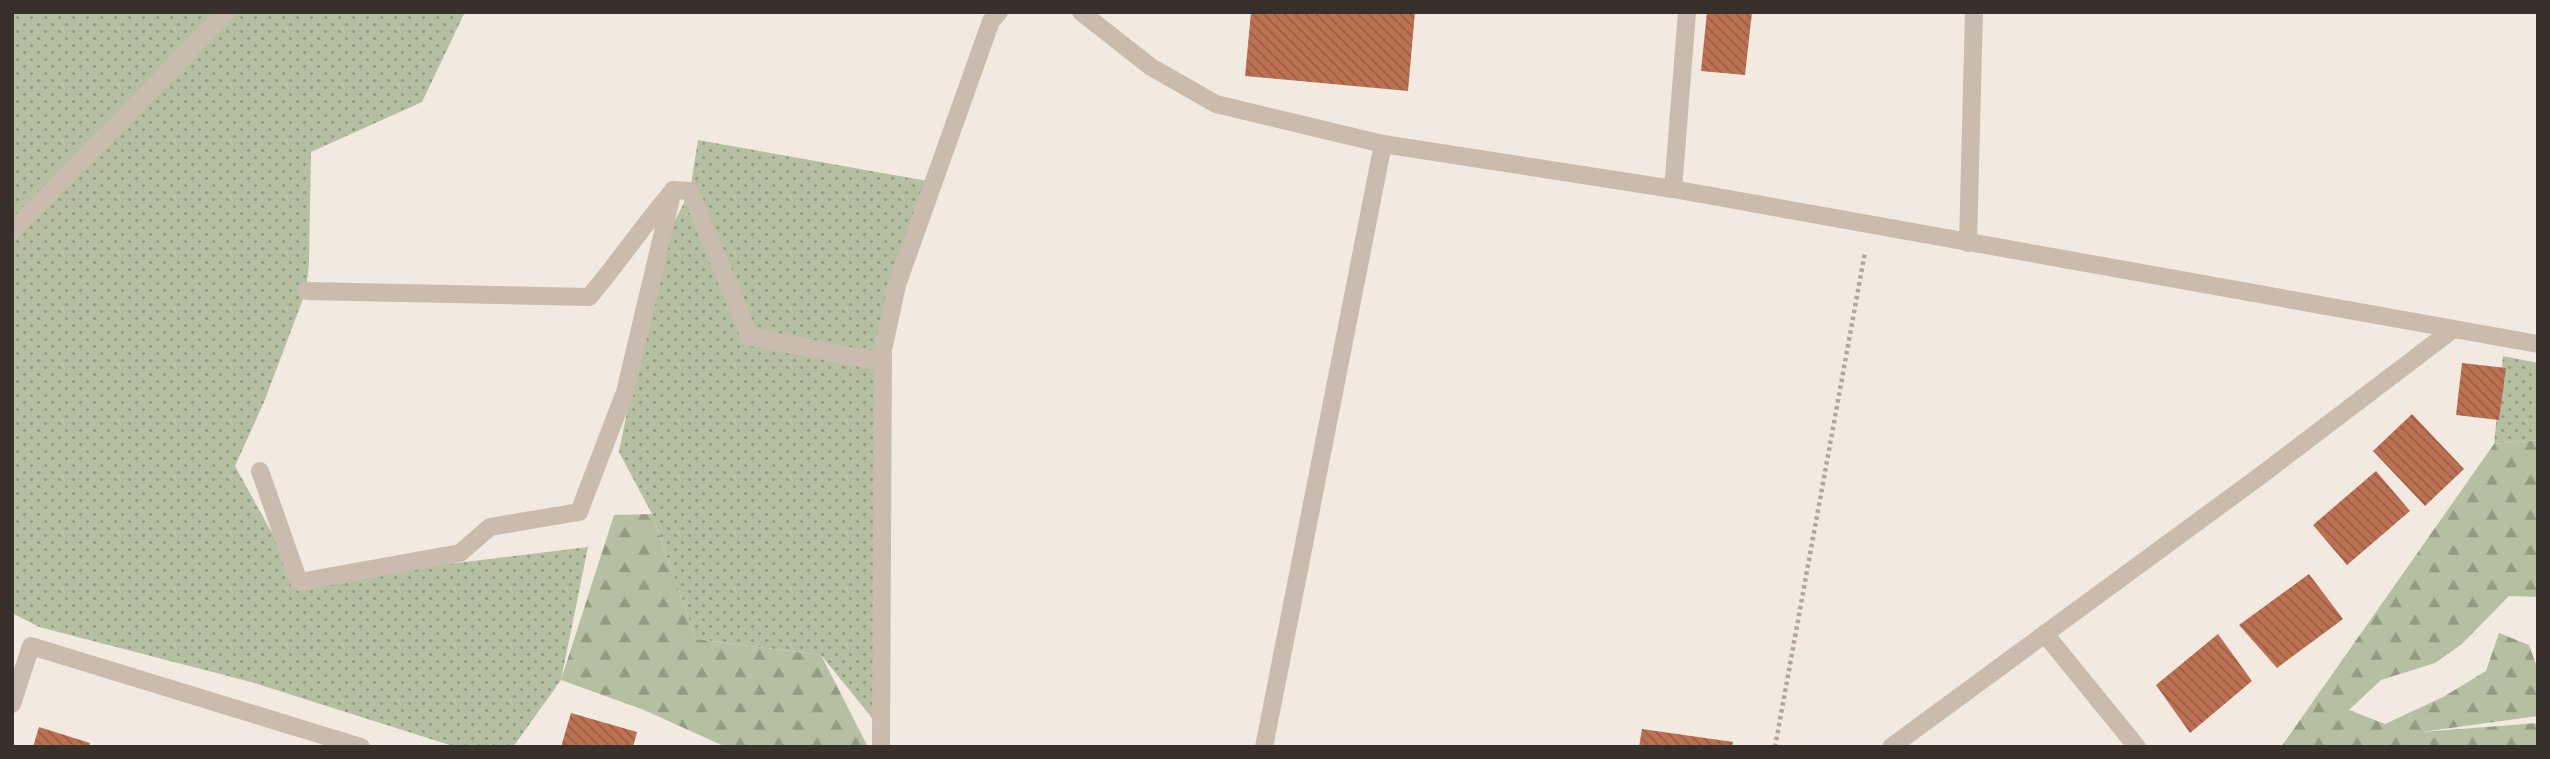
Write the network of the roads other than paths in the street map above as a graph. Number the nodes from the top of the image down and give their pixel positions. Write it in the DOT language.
graph roads {
  1 [pos="226,12"];
  2 [pos="999,12"];
  3 [pos="1081,12"];
  4 [pos="1687,12"];
  5 [pos="1974,12"];
  6 [pos="1382,144"];
  7 [pos="1673,189"];
  8 [pos="673,190"];
  9 [pos="12,231"];
  10 [pos="1968,243"];
  11 [pos="306,291"];
  12 [pos="2452,330"];
  13 [pos="2538,344"];
  14 [pos="883,362"];
  15 [pos="260,471"];
  16 [pos="2045,634"];
  17 [pos="12,705"];
  18 [pos="361,747"];
  19 [pos="881,747"];
  20 [pos="1264,747"];
  21 [pos="1891,747"];
  22 [pos="2137,747"];
  1 -- 9 [label="street"];
  2 -- 14 [label="street"];
  3 -- 6 [label="street"];
  4 -- 7 [label="street"];
  5 -- 10 [label="street"];
  6 -- 7 [label="street"];
  6 -- 20 [label="street"];
  7 -- 10 [label="street"];
  8 -- 11 [label="street"];
  8 -- 14 [label="street"];
  8 -- 15 [label="street"];
  10 -- 12 [label="street"];
  12 -- 13 [label="street"];
  12 -- 16 [label="street"];
  14 -- 19 [label="street"];
  16 -- 21 [label="street"];
  16 -- 22 [label="street"];
  17 -- 18 [label="street"];
}
